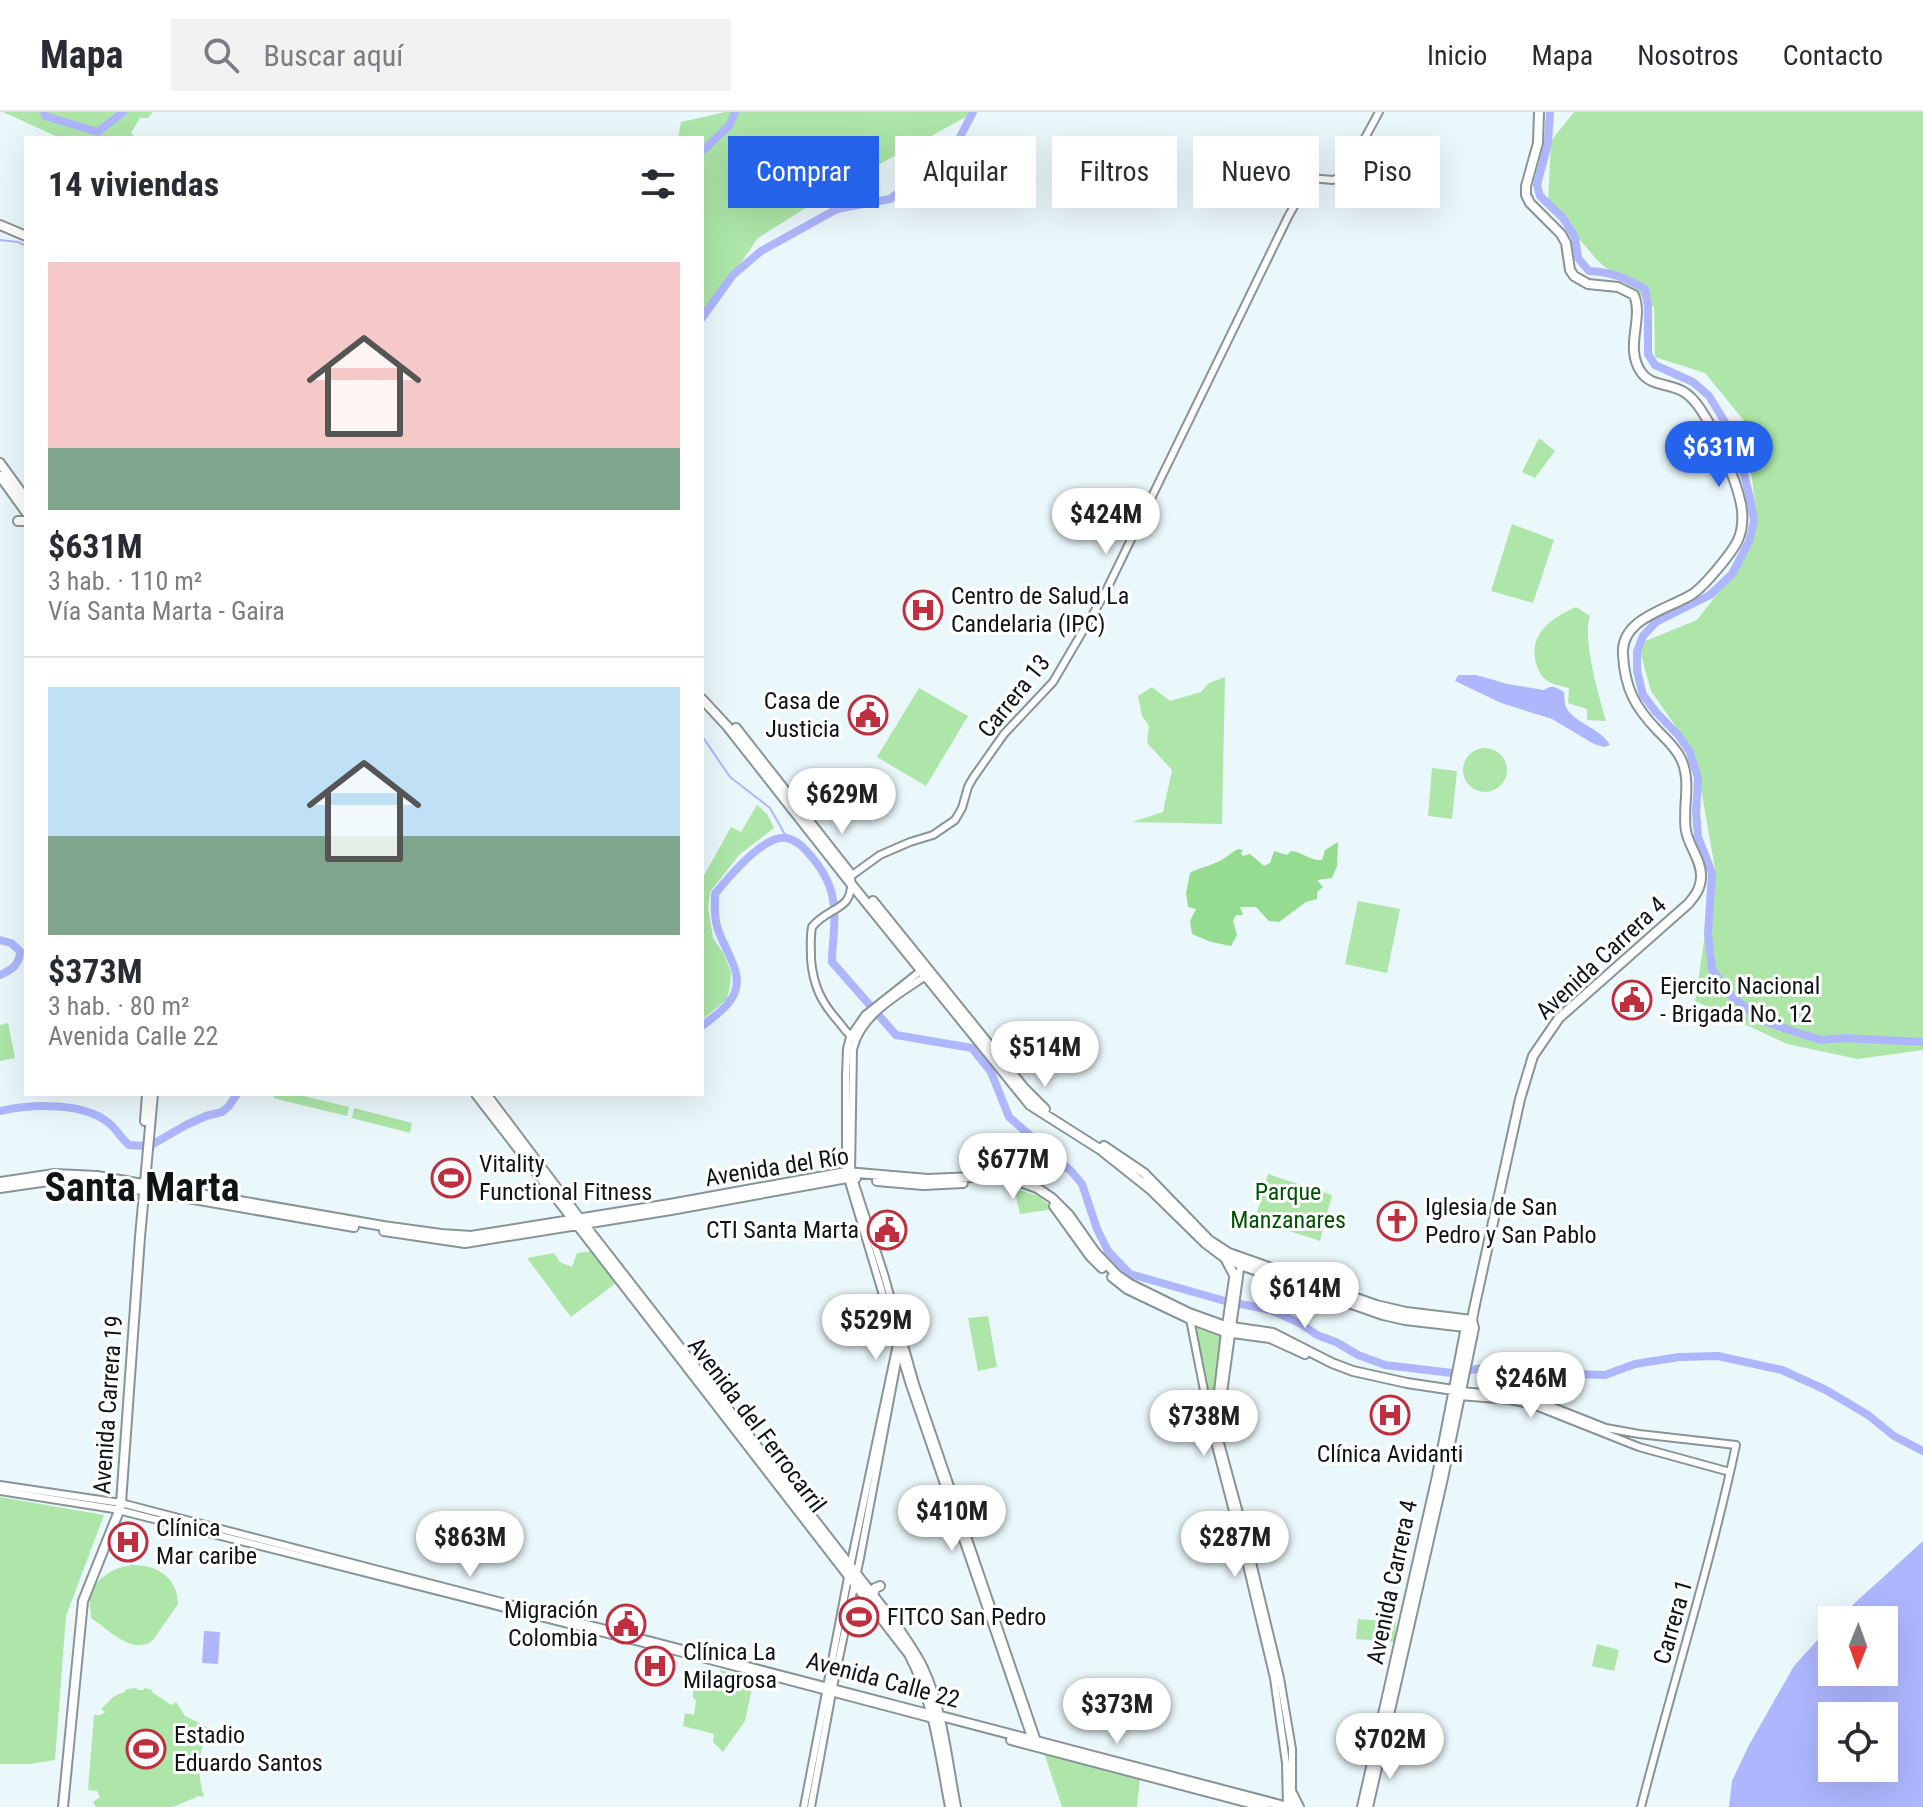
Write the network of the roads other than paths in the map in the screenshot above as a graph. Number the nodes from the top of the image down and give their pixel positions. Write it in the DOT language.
graph roads {
  1 [pos="1379,112"];
  2 [pos="1539,112"];
  3 [pos="0,225"];
  4 [pos="24,235"];
  5 [pos="0,463"];
  6 [pos="0,476"];
  7 [pos="21,499"];
  8 [pos="22,517"];
  9 [pos="704,694"];
  10 [pos="704,701"];
  11 [pos="852,880"];
  12 [pos="926,972"];
  13 [pos="853,1038"];
  14 [pos="147,1096"];
  15 [pos="153,1096"];
  16 [pos="478,1096"];
  17 [pos="487,1096"];
  18 [pos="148,1120"];
  19 [pos="849,1175"];
  20 [pos="0,1182"];
  21 [pos="0,1188"];
  22 [pos="141,1188"];
  23 [pos="579,1222"];
  24 [pos="597,1223"];
  25 [pos="594,1238"];
  26 [pos="1225,1258"];
  27 [pos="1239,1261"];
  28 [pos="1250,1269"];
  29 [pos="1236,1275"];
  30 [pos="1190,1319"];
  31 [pos="1228,1330"];
  32 [pos="1468,1334"];
  33 [pos="899,1342"];
  34 [pos="1456,1393"];
  35 [pos="1213,1434"];
  36 [pos="1736,1445"];
  37 [pos="1730,1472"];
  38 [pos="0,1488"];
  39 [pos="118,1507"];
  40 [pos="852,1576"];
  41 [pos="880,1586"];
  42 [pos="873,1596"];
  43 [pos="830,1689"];
  44 [pos="936,1717"];
  45 [pos="952,1724"];
  46 [pos="1026,1724"];
  47 [pos="942,1734"];
  48 [pos="1018,1736"];
  49 [pos="1036,1744"];
  50 [pos="1290,1793"];
  51 [pos="1270,1805"];
  52 [pos="61,1807"];
  53 [pos="804,1807"];
  54 [pos="811,1807"];
  55 [pos="950,1807"];
  56 [pos="956,1807"];
  57 [pos="1288,1807"];
  58 [pos="1299,1807"];
  59 [pos="1365,1807"];
  60 [pos="1641,1807"];
  1 -- 11 [label="street, Carrera 13"];
  2 -- 32 [label="main road, Avenida Carrera 4"];
  3 -- 4 [label="main road"];
  5 -- 7 [label="main road"];
  6 -- 7 [label="main road"];
  7 -- 8 [label="main road"];
  9 -- 11 [label="main road"];
  10 -- 11 [label="main road"];
  11 -- 12 [label="main road"];
  11 -- 13 [label="street"];
  12 -- 13 [label="street"];
  12 -- 26 [label="main road"];
  12 -- 27 [label="main road"];
  13 -- 19 [label="street"];
  14 -- 18 [label="main road, Avenida Carrera 19"];
  15 -- 18 [label="main road, Avenida Carrera 19"];
  16 -- 23 [label="main road, Avenida del Ferrocarril"];
  17 -- 23 [label="main road, Avenida del Ferrocarril"];
  18 -- 22 [label="main road, Avenida Carrera 19"];
  19 -- 23 [label="main road, Avenida del Río"];
  19 -- 24 [label="main road, Avenida del Río"];
  19 -- 30 [label="main road, Avenida del Río"];
  19 -- 31 [label="main road, Avenida del Río"];
  19 -- 33 [label="street"];
  20 -- 22 [label="main road, Avenida del Río"];
  21 -- 22 [label="main road, Avenida del Río"];
  22 -- 23 [label="main road, Avenida del Río"];
  22 -- 39 [label="main road, Avenida Carrera 19"];
  23 -- 24 [label="main road, Avenida del Río"];
  23 -- 25 [label="main road, Avenida del Ferrocarril"];
  23 -- 40 [label="main road, Avenida del Ferrocarril"];
  24 -- 25 [label="main road"];
  25 -- 40 [label="main road, Avenida del Ferrocarril"];
  26 -- 27 [label="main road"];
  26 -- 29 [label="main road"];
  27 -- 28 [label="main road"];
  27 -- 29 [label="street"];
  27 -- 32 [label="main road"];
  28 -- 29 [label="main road"];
  28 -- 32 [label="main road"];
  29 -- 31 [label="street"];
  30 -- 31 [label="main road, Avenida del Río"];
  30 -- 35 [label="street"];
  31 -- 34 [label="main road, Avenida del Río"];
  31 -- 35 [label="street"];
  31 -- 50 [label="street"];
  32 -- 34 [label="main road, Avenida Carrera 4"];
  33 -- 40 [label="street"];
  33 -- 46 [label="street"];
  33 -- 49 [label="street"];
  34 -- 36 [label="street, Avenida del Río"];
  34 -- 37 [label="street, Avenida del Río"];
  34 -- 59 [label="main road, Avenida Carrera 4"];
  35 -- 50 [label="street"];
  36 -- 37 [label="street, Carrera 1"];
  37 -- 60 [label="street, Carrera 1"];
  38 -- 39 [label="street, Avenida Calle 22"];
  39 -- 43 [label="street, Avenida Calle 22"];
  39 -- 52 [label="main road, Avenida Carrera 19"];
  40 -- 42 [label="main road, Avenida del Ferrocarril"];
  40 -- 43 [label="street"];
  40 -- 44 [label="main road, Avenida del Ferrocarril"];
  41 -- 42 [label="main road"];
  42 -- 44 [label="main road, Avenida del Ferrocarril"];
  43 -- 44 [label="street, Avenida Calle 22"];
  43 -- 53 [label="street"];
  43 -- 54 [label="street"];
  44 -- 45 [label="main road, Avenida Calle 22"];
  44 -- 47 [label="main road, Avenida del Ferrocarril"];
  44 -- 48 [label="main road, Avenida Calle 22"];
  44 -- 55 [label="main road, Avenida del Ferrocarril"];
  45 -- 47 [label="main road"];
  45 -- 49 [label="main road, Avenida Calle 22"];
  46 -- 48 [label="street"];
  46 -- 49 [label="street"];
  47 -- 56 [label="main road, Avenida del Ferrocarril"];
  48 -- 49 [label="main road, Avenida Calle 22"];
  49 -- 51 [label="main road, Avenida Calle 22"];
  50 -- 51 [label="main road"];
  50 -- 57 [label="street"];
  50 -- 58 [label="main road"];
  51 -- 57 [label="main road, Avenida Calle 22"];
}
